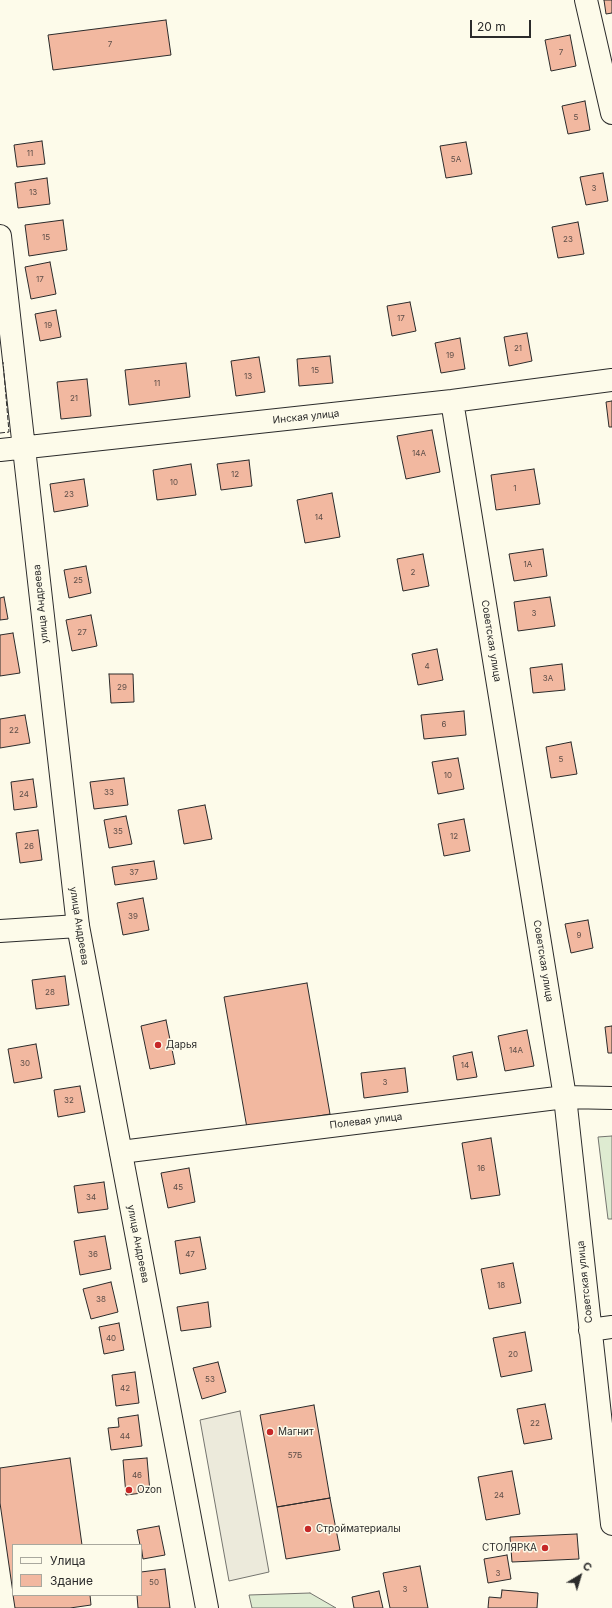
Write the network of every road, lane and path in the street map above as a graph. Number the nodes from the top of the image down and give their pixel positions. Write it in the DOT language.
graph roads {
  1 [pos="586,0"];
  2 [pos="612,113"];
  3 [pos="0,236"];
  4 [pos="612,380"];
  5 [pos="452,401"];
  6 [pos="24,447"];
  7 [pos="0,450"];
  8 [pos="78,926"];
  9 [pos="0,931"];
  10 [pos="564,1097"];
  11 [pos="612,1098"];
  12 [pos="121,1152"];
  13 [pos="612,1327"];
  14 [pos="590,1330"];
  15 [pos="612,1524"];
  16 [pos="207,1608"];
  1 -- 2 [label="street"];
  3 -- 6 [label="street, улица Андреева"];
  4 -- 5 [label="street, Инская улица"];
  5 -- 6 [label="street, Инская улица"];
  5 -- 10 [label="street, Советская улица"];
  6 -- 7 [label="street, Инская улица"];
  6 -- 8 [label="street, улица Андреева"];
  8 -- 9 [label="street"];
  8 -- 12 [label="street, улица Андреева"];
  10 -- 11 [label="street, Полевая улица"];
  10 -- 12 [label="street, Полевая улица"];
  10 -- 14 [label="street, Советская улица"];
  12 -- 16 [label="street, улица Андреева"];
  13 -- 14 [label="street"];
  14 -- 15 [label="street, Советская улица"];
}
